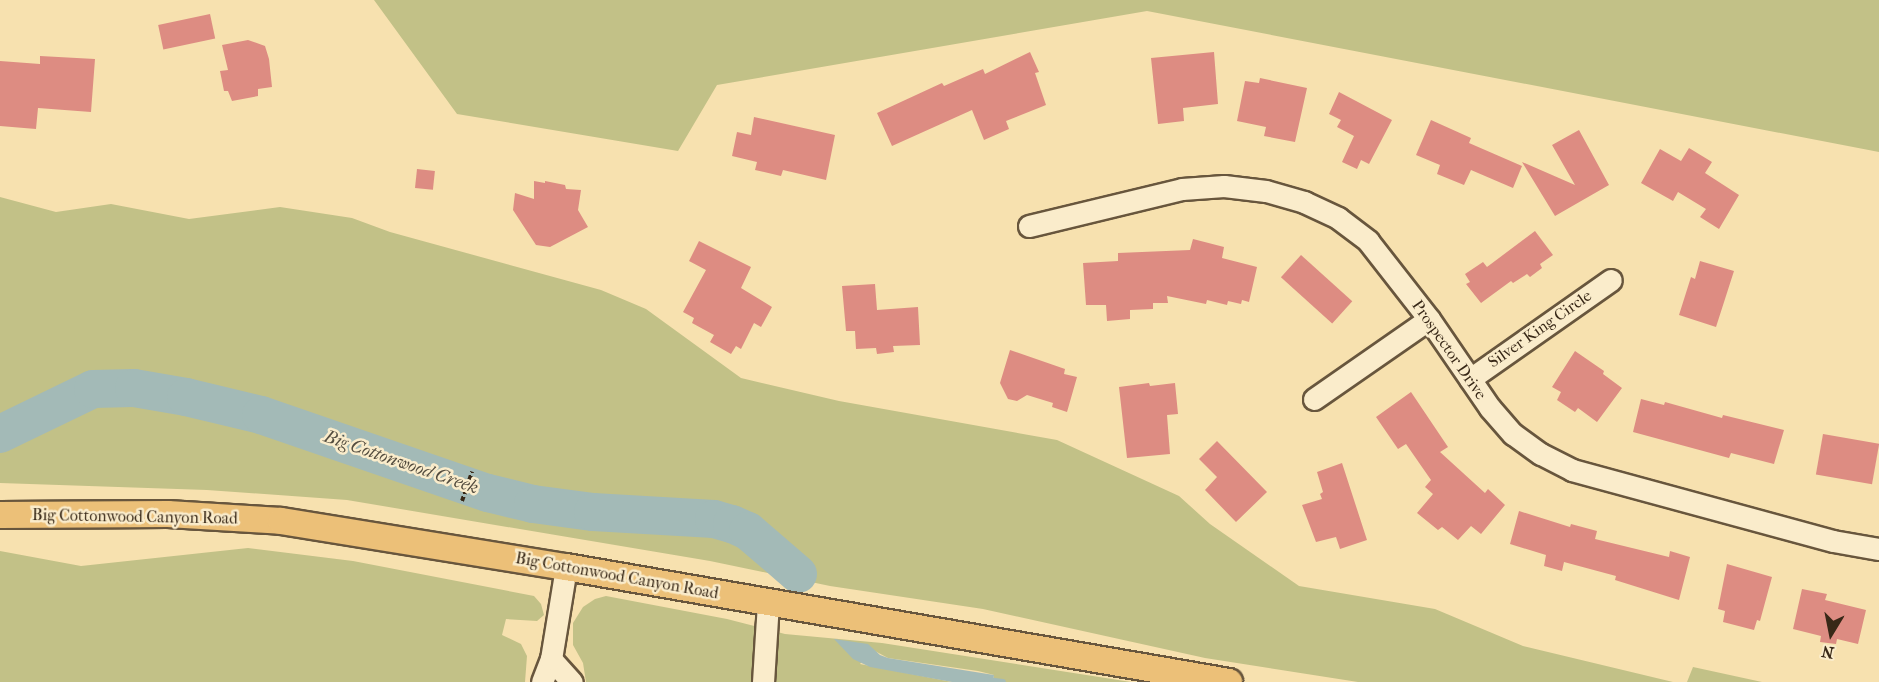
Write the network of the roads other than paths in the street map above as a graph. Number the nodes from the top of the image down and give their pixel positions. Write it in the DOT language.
graph roads {
  1 [pos="1029,226"];
  2 [pos="1611,280"];
  3 [pos="1429,319"];
  4 [pos="1470,379"];
  5 [pos="1314,399"];
  6 [pos="0,515"];
  7 [pos="1879,549"];
  8 [pos="566,567"];
  9 [pos="768,602"];
  10 [pos="551,659"];
  11 [pos="542,682"];
  12 [pos="572,682"];
  13 [pos="763,682"];
  14 [pos="1229,682"];
  1 -- 3 [label="street, Prospector Drive"];
  2 -- 4 [label="street, Silver King Circle"];
  3 -- 4 [label="street, Prospector Drive"];
  3 -- 5 [label="street"];
  4 -- 7 [label="street, Prospector Drive"];
  6 -- 8 [label="main road, Big Cottonwood Canyon Road"];
  8 -- 9 [label="main road, Big Cottonwood Canyon Road"];
  8 -- 10 [label="street"];
  9 -- 13 [label="street"];
  9 -- 14 [label="main road, Big Cottonwood Canyon Road"];
  10 -- 11 [label="street"];
  10 -- 12 [label="street"];
}
